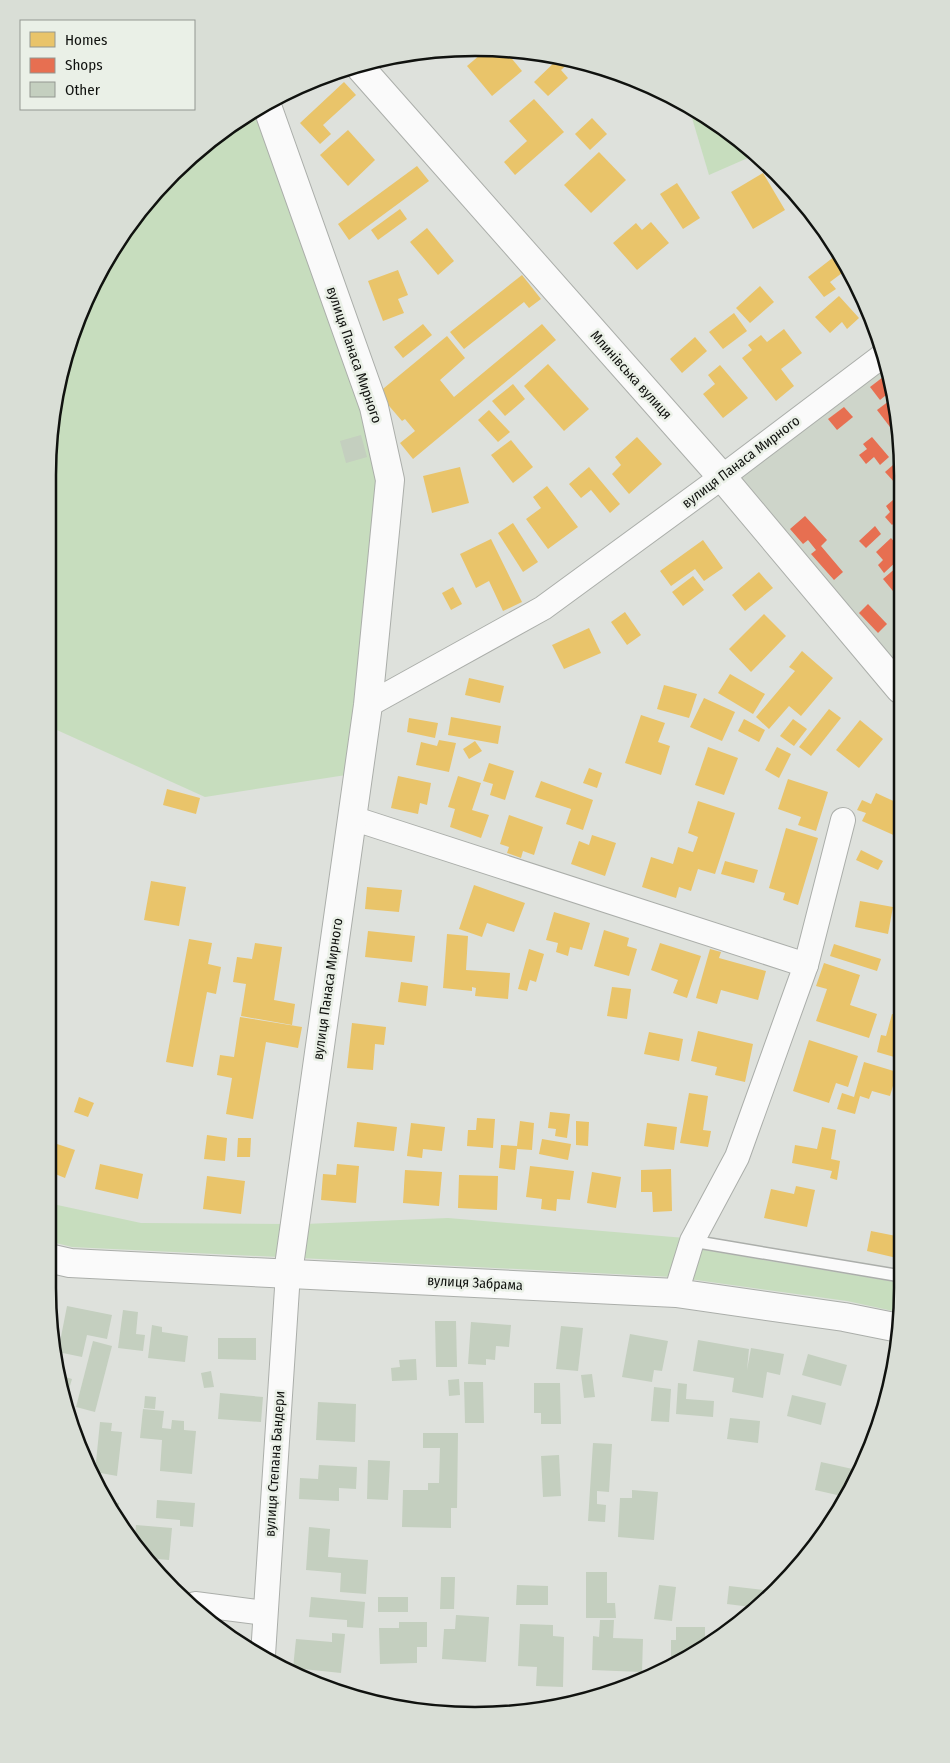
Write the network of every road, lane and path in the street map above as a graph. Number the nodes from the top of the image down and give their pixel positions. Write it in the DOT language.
graph roads {
  1 [pos="363,72"];
  2 [pos="269,111"];
  3 [pos="877,360"];
  4 [pos="722,477"];
  5 [pos="894,681"];
  6 [pos="368,705"];
  7 [pos="352,818"];
  8 [pos="844,820"];
  9 [pos="806,965"];
  10 [pos="692,1241"];
  11 [pos="56,1260"];
  12 [pos="288,1273"];
  13 [pos="894,1275"];
  14 [pos="676,1293"];
  15 [pos="892,1326"];
  16 [pos="201,1605"];
  17 [pos="265,1612"];
  18 [pos="263,1649"];
  1 -- 4 [label="main road, Млинівська вулиця"];
  2 -- 6 [label="main road, вулиця Панаса Мирного"];
  3 -- 4 [label="street, вулиця Панаса Мирного"];
  4 -- 5 [label="main road, Млинівська вулиця"];
  4 -- 6 [label="street, вулиця Панаса Мирного"];
  6 -- 7 [label="main road, вулиця Панаса Мирного"];
  7 -- 9 [label="street"];
  7 -- 12 [label="main road, вулиця Панаса Мирного"];
  8 -- 9 [label="street"];
  9 -- 10 [label="street"];
  10 -- 13 [label="lane"];
  10 -- 14 [label="street"];
  11 -- 12 [label="main road, вулиця Забрама"];
  12 -- 14 [label="main road, вулиця Забрама"];
  12 -- 17 [label="street, вулиця Степана Бандери"];
  14 -- 15 [label="main road, вулиця Забрама"];
  16 -- 17 [label="street"];
  17 -- 18 [label="street, вулиця Степана Бандери"];
}
